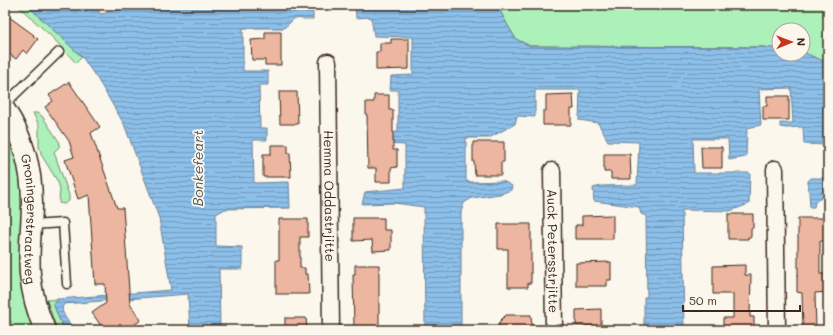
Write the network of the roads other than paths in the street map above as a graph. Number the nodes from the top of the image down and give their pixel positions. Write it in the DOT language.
graph roads {
  1 [pos="59,52"];
  2 [pos="328,62"];
  3 [pos="5,104"];
  4 [pos="5,110"];
  5 [pos="775,169"];
  6 [pos="552,171"];
  7 [pos="31,225"];
  8 [pos="67,284"];
  9 [pos="44,330"];
  10 [pos="331,330"];
  11 [pos="554,330"];
  12 [pos="777,330"];
  1 -- 3 [label="lane"];
  2 -- 10 [label="street, Hemma Oddastrjitte"];
  4 -- 7 [label="street, Groningerstraatweg"];
  5 -- 12 [label="street"];
  6 -- 11 [label="street, Auck Petersstrjitte"];
  7 -- 8 [label="lane"];
  7 -- 9 [label="street, Groningerstraatweg"];
}
